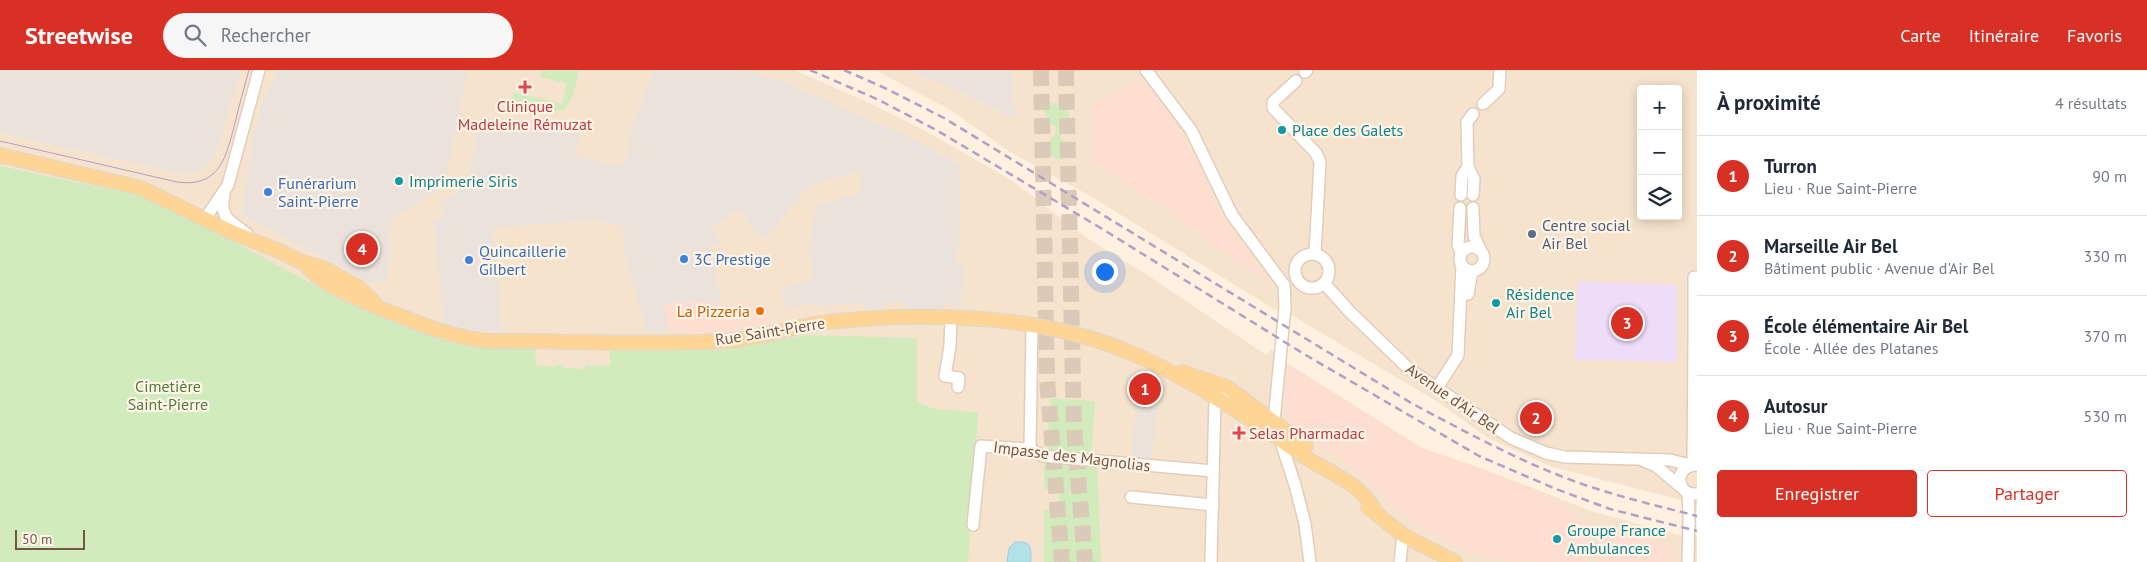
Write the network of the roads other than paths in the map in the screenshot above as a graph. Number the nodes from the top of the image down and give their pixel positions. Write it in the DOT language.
graph roads {
  1 [pos="259,70"];
  2 [pos="1500,70"];
  3 [pos="1152,72"];
  4 [pos="1296,81"];
  5 [pos="1483,104"];
  6 [pos="1474,114"];
  7 [pos="0,155"];
  8 [pos="1468,167"];
  9 [pos="224,192"];
  10 [pos="1461,194"];
  11 [pos="1473,195"];
  12 [pos="1460,208"];
  13 [pos="1473,208"];
  14 [pos="208,215"];
  15 [pos="254,241"];
  16 [pos="1480,249"];
  17 [pos="1461,252"];
  18 [pos="1315,253"];
  19 [pos="1467,268"];
  20 [pos="1296,277"];
  21 [pos="1694,277"];
  22 [pos="1324,283"];
  23 [pos="1284,284"];
  24 [pos="950,318"];
  25 [pos="1032,324"];
  26 [pos="1158,365"];
  27 [pos="958,387"];
  28 [pos="1440,390"];
  29 [pos="1234,392"];
  30 [pos="1215,397"];
  31 [pos="1274,421"];
  32 [pos="1278,437"];
  33 [pos="1030,449"];
  34 [pos="1640,460"];
  35 [pos="1693,465"];
  36 [pos="1327,469"];
  37 [pos="1213,471"];
  38 [pos="1691,493"];
  39 [pos="1131,497"];
  40 [pos="1212,505"];
  41 [pos="973,526"];
  42 [pos="1403,535"];
  43 [pos="1449,561"];
  44 [pos="1212,562"];
  45 [pos="1310,562"];
  46 [pos="1400,562"];
  47 [pos="1688,562"];
  1 -- 9 [label="street"];
  2 -- 5 [label="street"];
  3 -- 23 [label="street"];
  4 -- 18 [label="street"];
  6 -- 8 [label="street"];
  7 -- 14 [label="main road, Rue Saint-Pierre"];
  8 -- 10 [label="street"];
  8 -- 11 [label="street"];
  9 -- 14 [label="street"];
  9 -- 15 [label="street"];
  12 -- 17 [label="street"];
  13 -- 16 [label="street"];
  14 -- 15 [label="main road, Rue Saint-Pierre"];
  15 -- 24 [label="main road, Rue Saint-Pierre"];
  16 -- 17 [label="street"];
  16 -- 19 [label="street"];
  17 -- 19 [label="street"];
  18 -- 20 [label="street"];
  18 -- 22 [label="street"];
  19 -- 28 [label="street"];
  20 -- 22 [label="street"];
  20 -- 23 [label="street"];
  21 -- 35 [label="street"];
  22 -- 28 [label="street, Avenue d'Air Bel"];
  23 -- 31 [label="street"];
  24 -- 25 [label="main road, Rue Saint-Pierre"];
  24 -- 27 [label="street"];
  25 -- 26 [label="main road, Rue Saint-Pierre"];
  25 -- 33 [label="street"];
  26 -- 29 [label="main road, Rue Saint-Pierre"];
  26 -- 30 [label="main road, Rue Saint-Pierre"];
  28 -- 34 [label="street, Avenue d'Air Bel"];
  29 -- 30 [label="street"];
  29 -- 31 [label="main road, Rue Saint-Pierre"];
  30 -- 32 [label="main road, Rue Saint-Pierre"];
  30 -- 37 [label="street"];
  31 -- 32 [label="street"];
  31 -- 36 [label="main road, Rue Saint-Pierre"];
  32 -- 36 [label="main road, Rue Saint-Pierre"];
  32 -- 45 [label="street"];
  33 -- 37 [label="street, Impasse des Magnolias"];
  33 -- 41 [label="street, Impasse des Magnolias"];
  34 -- 35 [label="street, Avenue d'Air Bel"];
  34 -- 38 [label="street, Avenue d'Air Bel"];
  35 -- 38 [label="street"];
  36 -- 42 [label="main road"];
  37 -- 40 [label="street"];
  38 -- 47 [label="street"];
  39 -- 40 [label="street"];
  40 -- 44 [label="street"];
  42 -- 43 [label="main road"];
  42 -- 46 [label="street"];
}
